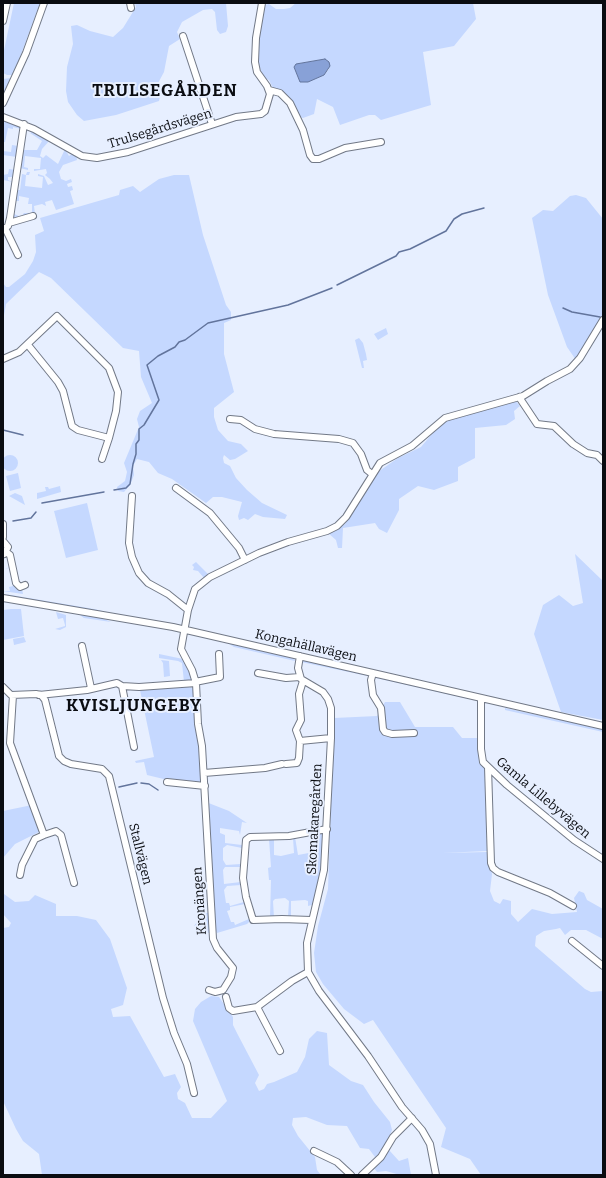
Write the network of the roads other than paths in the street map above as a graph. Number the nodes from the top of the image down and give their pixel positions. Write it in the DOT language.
graph roads {
  1 [pos="7,3"];
  2 [pos="44,3"];
  3 [pos="262,3"];
  4 [pos="3,22"];
  5 [pos="183,36"];
  6 [pos="269,90"];
  7 [pos="3,103"];
  8 [pos="3,117"];
  9 [pos="24,124"];
  10 [pos="212,124"];
  11 [pos="381,142"];
  12 [pos="33,216"];
  13 [pos="6,227"];
  14 [pos="18,254"];
  15 [pos="603,320"];
  16 [pos="28,344"];
  17 [pos="3,359"];
  18 [pos="519,397"];
  19 [pos="230,419"];
  20 [pos="109,438"];
  21 [pos="102,458"];
  22 [pos="603,461"];
  23 [pos="372,474"];
  24 [pos="176,488"];
  25 [pos="132,496"];
  26 [pos="3,524"];
  27 [pos="3,537"];
  28 [pos="3,541"];
  29 [pos="4,554"];
  30 [pos="245,560"];
  31 [pos="25,585"];
  32 [pos="3,598"];
  33 [pos="188,610"];
  34 [pos="183,629"];
  35 [pos="82,646"];
  36 [pos="219,654"];
  37 [pos="300,656"];
  38 [pos="258,673"];
  39 [pos="373,673"];
  40 [pos="301,679"];
  41 [pos="196,683"];
  42 [pos="122,686"];
  43 [pos="3,687"];
  44 [pos="91,688"];
  45 [pos="39,695"];
  46 [pos="13,696"];
  47 [pos="481,698"];
  48 [pos="603,726"];
  49 [pos="414,733"];
  50 [pos="331,738"];
  51 [pos="300,741"];
  52 [pos="134,747"];
  53 [pos="488,767"];
  54 [pos="204,773"];
  55 [pos="167,782"];
  56 [pos="205,786"];
  57 [pos="327,829"];
  58 [pos="44,835"];
  59 [pos="603,859"];
  60 [pos="20,875"];
  61 [pos="74,883"];
  62 [pos="572,906"];
  63 [pos="311,920"];
  64 [pos="572,941"];
  65 [pos="603,966"];
  66 [pos="308,972"];
  67 [pos="209,990"];
  68 [pos="226,997"];
  69 [pos="257,1007"];
  70 [pos="280,1051"];
  71 [pos="194,1093"];
  72 [pos="412,1118"];
  73 [pos="314,1151"];
  74 [pos="351,1175"];
  75 [pos="362,1175"];
  76 [pos="436,1175"];
  1 -- 4 [label="street"];
  2 -- 7 [label="street"];
  3 -- 6 [label="street"];
  5 -- 10 [label="street"];
  6 -- 10 [label="street, Trulsegårdsvägen"];
  6 -- 11 [label="street"];
  8 -- 9 [label="street, Trulsegårdsvägen"];
  9 -- 10 [label="street, Trulsegårdsvägen"];
  9 -- 13 [label="street"];
  12 -- 13 [label="street"];
  13 -- 14 [label="street"];
  15 -- 18 [label="street, Kronängen"];
  16 -- 17 [label="street"];
  16 -- 20 [label="street"];
  16 -- 20 [label="street"];
  18 -- 22 [label="street"];
  18 -- 23 [label="street, Kronängen"];
  19 -- 23 [label="street"];
  20 -- 21 [label="street"];
  23 -- 30 [label="street, Kronängen"];
  24 -- 30 [label="street"];
  25 -- 33 [label="street"];
  26 -- 27 [label="street"];
  28 -- 29 [label="street"];
  29 -- 31 [label="street"];
  30 -- 33 [label="street, Kronängen"];
  32 -- 34 [label="street, Kongahällavägen"];
  33 -- 34 [label="street, Kronängen"];
  34 -- 37 [label="street, Kongahällavägen"];
  34 -- 41 [label="street, Kronängen"];
  35 -- 44 [label="street"];
  36 -- 41 [label="street"];
  37 -- 39 [label="street, Kongahällavägen"];
  37 -- 40 [label="street, Skomakaregården"];
  38 -- 40 [label="street"];
  39 -- 47 [label="street, Kongahällavägen"];
  39 -- 49 [label="street"];
  40 -- 50 [label="street, Skomakaregården"];
  40 -- 51 [label="street, Skomakaregården"];
  41 -- 42 [label="street"];
  41 -- 54 [label="street, Kronängen"];
  42 -- 44 [label="street"];
  42 -- 52 [label="street"];
  43 -- 46 [label="street"];
  44 -- 45 [label="street"];
  45 -- 46 [label="street"];
  45 -- 71 [label="street, Stallvägen"];
  46 -- 58 [label="street"];
  47 -- 48 [label="street, Kongahällavägen"];
  47 -- 53 [label="street, Gamla Lillebyvägen"];
  50 -- 51 [label="street"];
  50 -- 57 [label="street, Skomakaregården"];
  51 -- 54 [label="street, Skomakaregården"];
  53 -- 59 [label="street, Gamla Lillebyvägen"];
  53 -- 62 [label="street"];
  54 -- 56 [label="street, Kronängen"];
  55 -- 56 [label="street"];
  56 -- 67 [label="street, Kronängen"];
  57 -- 63 [label="street, Skomakaregården"];
  57 -- 63 [label="street"];
  58 -- 60 [label="street"];
  58 -- 61 [label="street"];
  63 -- 66 [label="street, Skomakaregården"];
  64 -- 65 [label="street"];
  66 -- 69 [label="street"];
  66 -- 72 [label="street"];
  68 -- 69 [label="street"];
  69 -- 70 [label="street"];
  72 -- 75 [label="street"];
  72 -- 76 [label="street"];
  73 -- 74 [label="street"];
}
